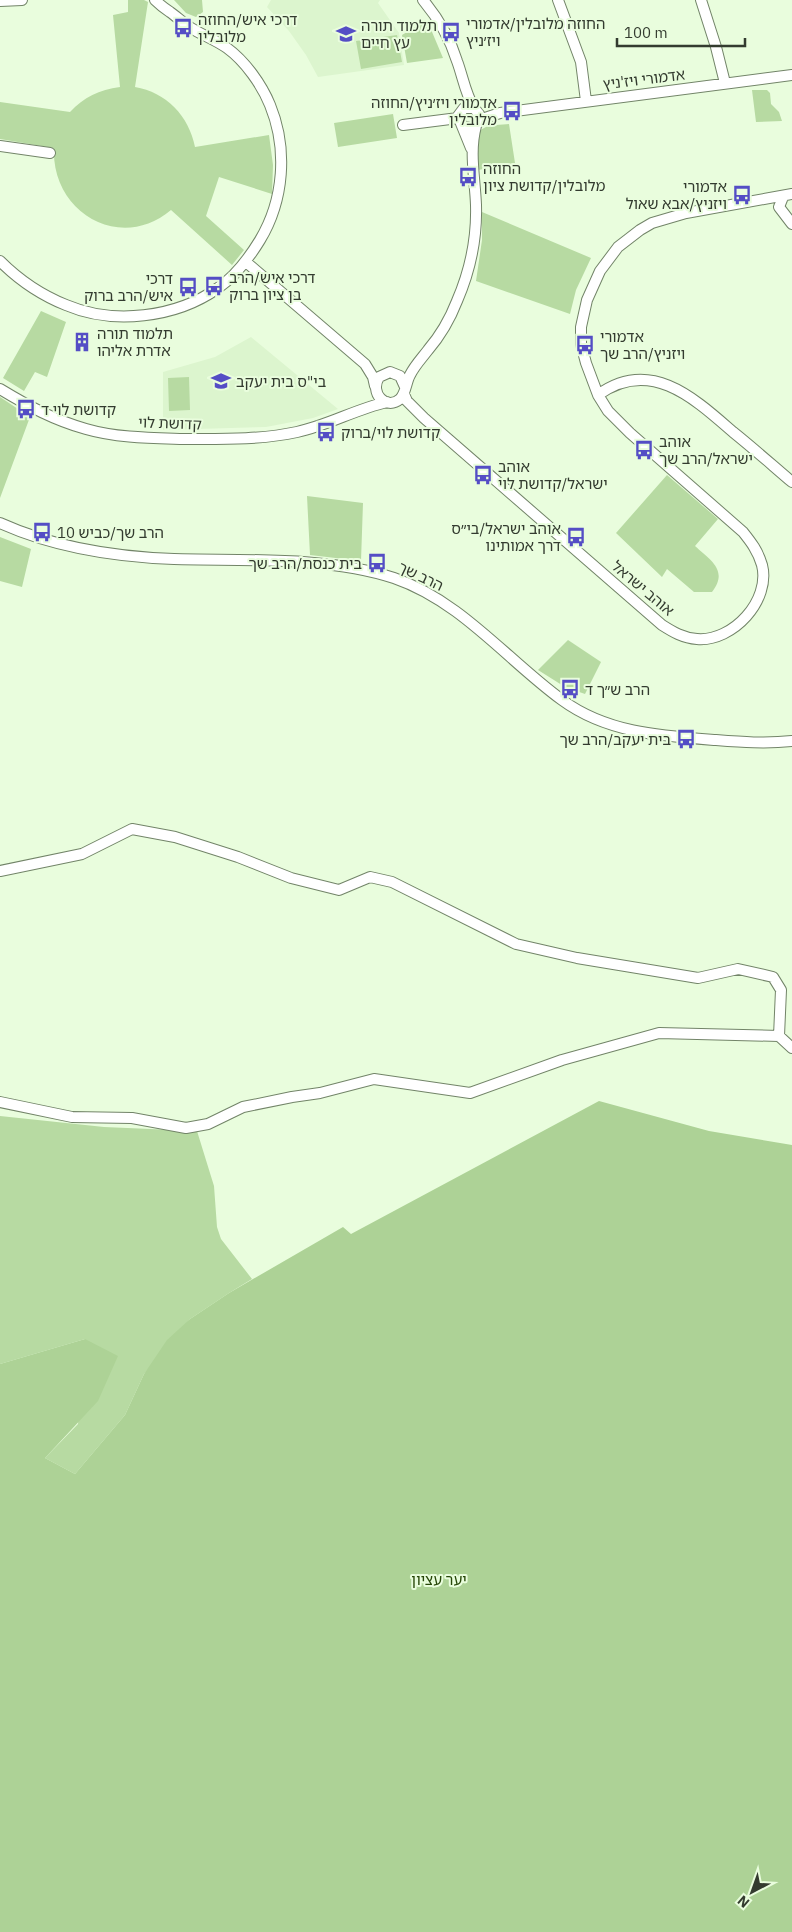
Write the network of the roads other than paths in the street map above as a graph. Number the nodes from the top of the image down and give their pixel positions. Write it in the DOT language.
graph roads {
  1 [pos="22,0"];
  2 [pos="155,0"];
  3 [pos="164,0"];
  4 [pos="423,0"];
  5 [pos="558,0"];
  6 [pos="701,0"];
  7 [pos="0,1"];
  8 [pos="171,12"];
  9 [pos="792,75"];
  10 [pos="725,83"];
  11 [pos="464,87"];
  12 [pos="586,102"];
  13 [pos="477,116"];
  14 [pos="462,118"];
  15 [pos="402,125"];
  16 [pos="0,146"];
  17 [pos="50,154"];
  18 [pos="472,154"];
  19 [pos="787,196"];
  20 [pos="753,202"];
  21 [pos="785,214"];
  22 [pos="792,224"];
  23 [pos="0,261"];
  24 [pos="246,262"];
  25 [pos="423,356"];
  26 [pos="361,361"];
  27 [pos="390,373"];
  28 [pos="375,388"];
  29 [pos="0,389"];
  30 [pos="404,391"];
  31 [pos="598,395"];
  32 [pos="390,402"];
  33 [pos="345,416"];
  34 [pos="424,418"];
  35 [pos="792,482"];
  36 [pos="0,523"];
  37 [pos="792,741"];
  38 [pos="0,871"];
  39 [pos="778,1036"];
  40 [pos="792,1048"];
  41 [pos="0,1102"];
  1 -- 7 [label="street"];
  2 -- 8 [label="street"];
  3 -- 8 [label="street"];
  4 -- 11 [label="street"];
  5 -- 12 [label="street"];
  6 -- 10 [label="street"];
  8 -- 24 [label="street"];
  9 -- 10 [label="street, אדמורי ויז'ניץ"];
  10 -- 12 [label="street, אדמורי ויז'ניץ"];
  11 -- 13 [label="street"];
  11 -- 14 [label="street"];
  12 -- 13 [label="street, אדמורי ויז'ניץ"];
  13 -- 14 [label="street"];
  13 -- 14 [label="street"];
  13 -- 18 [label="street"];
  14 -- 15 [label="street"];
  14 -- 18 [label="street"];
  16 -- 17 [label="street"];
  18 -- 25 [label="street"];
  19 -- 20 [label="street"];
  19 -- 21 [label="street"];
  20 -- 21 [label="street"];
  20 -- 31 [label="street"];
  21 -- 22 [label="street"];
  23 -- 24 [label="street"];
  24 -- 26 [label="street"];
  25 -- 27 [label="street"];
  25 -- 30 [label="street"];
  26 -- 27 [label="street"];
  26 -- 28 [label="street"];
  27 -- 28 [label="street"];
  27 -- 30 [label="street"];
  28 -- 32 [label="street"];
  28 -- 33 [label="street, קדושת לוי"];
  29 -- 33 [label="street, קדושת לוי"];
  30 -- 32 [label="street"];
  30 -- 34 [label="street, אוהב ישראל"];
  31 -- 34 [label="street, אוהב ישראל"];
  31 -- 35 [label="street"];
  32 -- 33 [label="street, קדושת לוי"];
  32 -- 34 [label="street, אוהב ישראל"];
  36 -- 37 [label="street, הרב שך"];
  38 -- 39 [label="street"];
  39 -- 40 [label="street"];
  39 -- 41 [label="street"];
}
